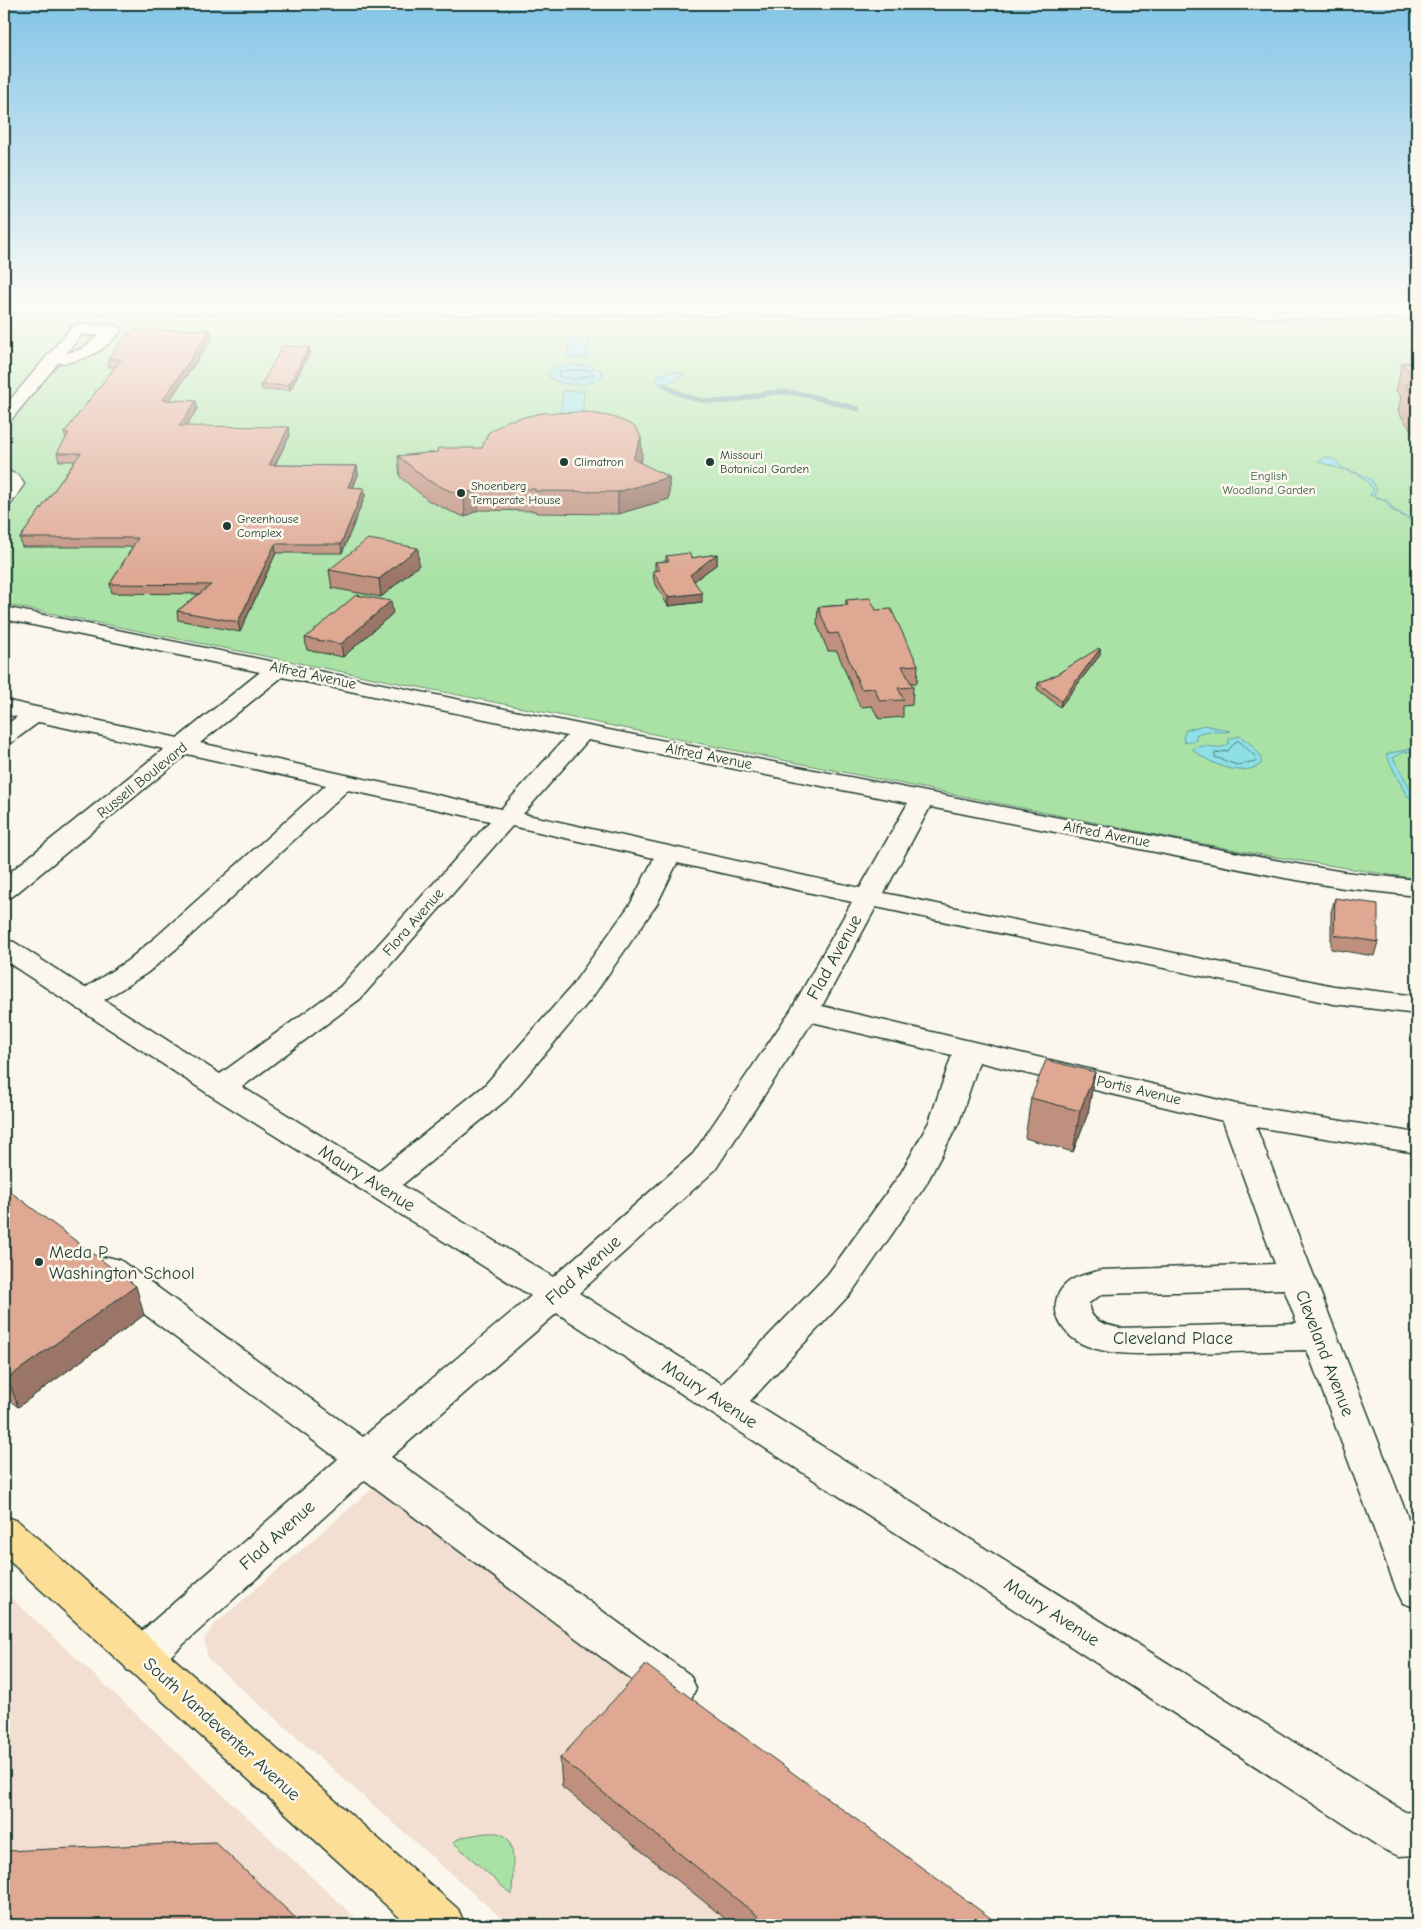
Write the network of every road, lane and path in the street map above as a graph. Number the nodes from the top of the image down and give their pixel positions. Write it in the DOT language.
graph roads {
  1 [pos="19,397"];
  2 [pos="5,413"];
  3 [pos="4,474"];
  4 [pos="4,500"];
  5 [pos="4,613"];
  6 [pos="279,668"];
  7 [pos="4,707"];
  8 [pos="35,714"];
  9 [pos="583,732"];
  10 [pos="4,737"];
  11 [pos="184,746"];
  12 [pos="343,782"];
  13 [pos="923,798"];
  14 [pos="505,818"];
  15 [pos="669,854"];
  16 [pos="1417,888"];
  17 [pos="4,890"];
  18 [pos="867,897"];
  19 [pos="4,948"];
  20 [pos="85,1000"];
  21 [pos="1417,1005"];
  22 [pos="804,1011"];
  23 [pos="968,1050"];
  24 [pos="222,1088"];
  25 [pos="1236,1114"];
  26 [pos="1417,1143"];
  27 [pos="380,1186"];
  28 [pos="84,1251"];
  29 [pos="1296,1276"];
  30 [pos="555,1295"];
  31 [pos="1319,1336"];
  32 [pos="725,1404"];
  33 [pos="363,1459"];
  34 [pos="9,1545"];
  35 [pos="1417,1591"];
  36 [pos="141,1657"];
  37 [pos="704,1710"];
  38 [pos="1417,1834"];
  39 [pos="442,1925"];
  1 -- 2 [label="street"];
  3 -- 4 [label="street"];
  5 -- 6 [label="street, Alfred Avenue"];
  6 -- 9 [label="street, Alfred Avenue"];
  6 -- 11 [label="street, Russell Boulevard"];
  7 -- 8 [label="street"];
  8 -- 10 [label="street"];
  8 -- 11 [label="street"];
  9 -- 13 [label="street, Alfred Avenue"];
  9 -- 14 [label="street, Flora Avenue"];
  11 -- 12 [label="street"];
  11 -- 17 [label="street, Russell Boulevard"];
  12 -- 14 [label="street"];
  12 -- 20 [label="street"];
  13 -- 16 [label="street, Alfred Avenue"];
  13 -- 18 [label="street, Flad Avenue"];
  14 -- 15 [label="street"];
  14 -- 24 [label="street, Flora Avenue"];
  15 -- 18 [label="street"];
  15 -- 27 [label="street"];
  18 -- 21 [label="street"];
  18 -- 22 [label="street, Flad Avenue"];
  19 -- 20 [label="street, Maury Avenue"];
  20 -- 24 [label="street, Maury Avenue"];
  22 -- 23 [label="street, Portis Avenue"];
  22 -- 30 [label="street, Flad Avenue"];
  23 -- 25 [label="street, Portis Avenue"];
  23 -- 32 [label="street"];
  24 -- 27 [label="street, Maury Avenue"];
  25 -- 26 [label="street, Portis Avenue"];
  25 -- 29 [label="street, Cleveland Avenue"];
  27 -- 30 [label="street, Maury Avenue"];
  28 -- 33 [label="street"];
  29 -- 31 [label="street, Cleveland Avenue"];
  29 -- 31 [label="street, Cleveland Place"];
  30 -- 32 [label="street, Maury Avenue"];
  30 -- 33 [label="street, Flad Avenue"];
  31 -- 35 [label="street, Cleveland Avenue"];
  32 -- 38 [label="street, Maury Avenue"];
  33 -- 36 [label="street, Flad Avenue"];
  33 -- 37 [label="street"];
  34 -- 36 [label="main road, South Vandeventer Avenue"];
  36 -- 39 [label="main road, South Vandeventer Avenue"];
}
